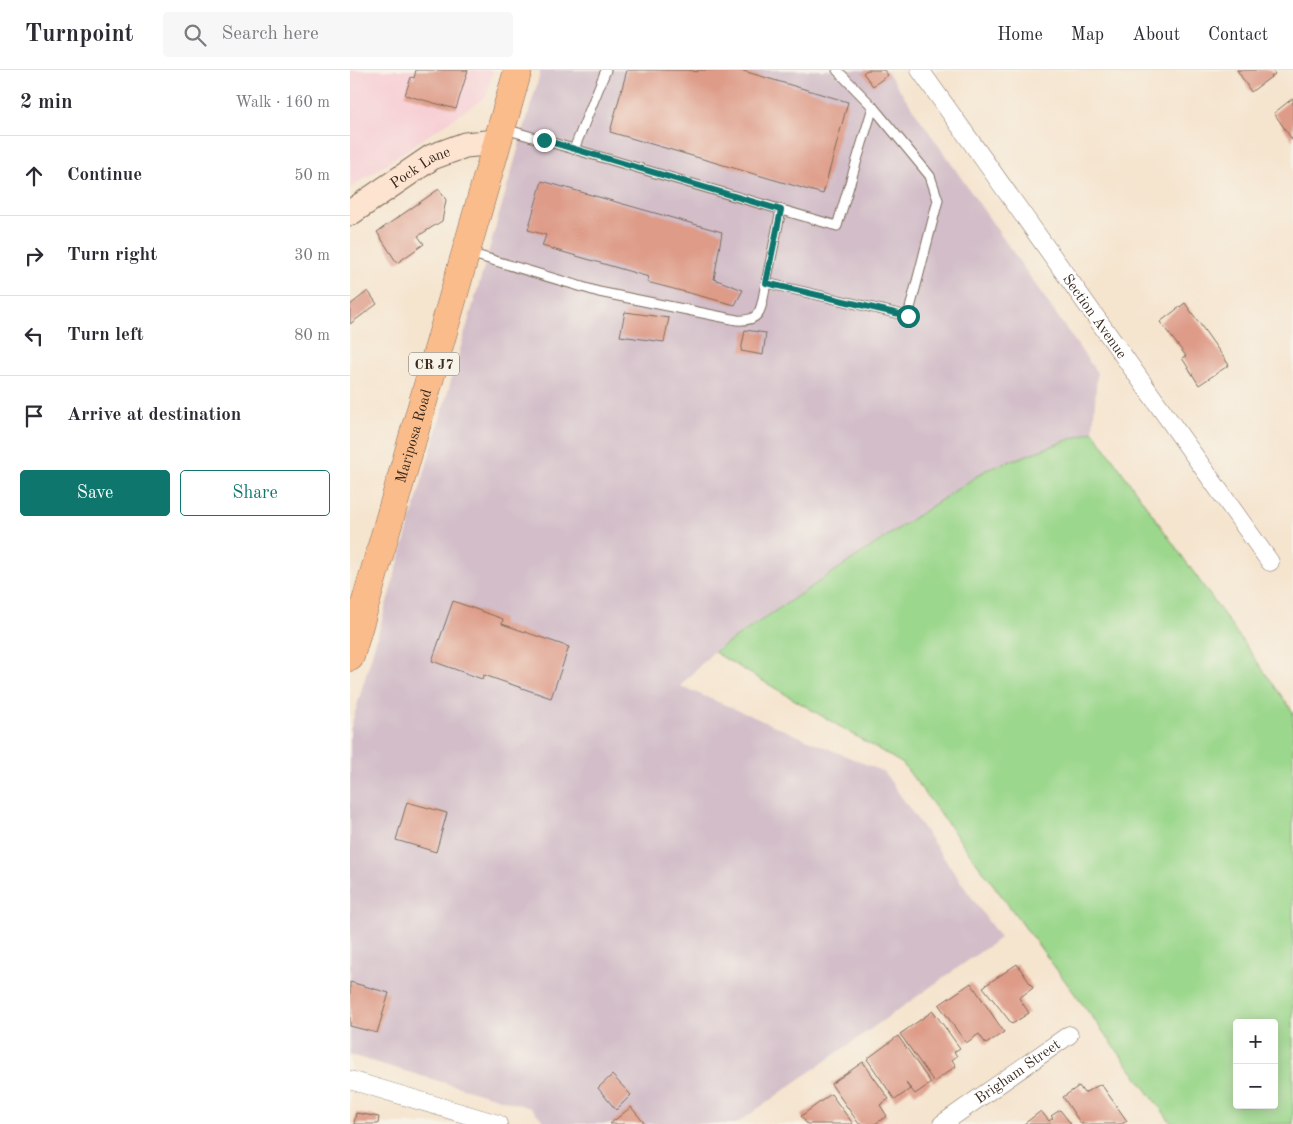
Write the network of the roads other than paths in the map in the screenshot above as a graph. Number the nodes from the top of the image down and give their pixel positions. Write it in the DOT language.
graph roads {
  1 [pos="518,70"];
  2 [pos="606,70"];
  3 [pos="837,70"];
  4 [pos="920,70"];
  5 [pos="873,107"];
  6 [pos="499,135"];
  7 [pos="574,149"];
  8 [pos="781,210"];
  9 [pos="350,214"];
  10 [pos="465,252"];
  11 [pos="766,283"];
  12 [pos="1270,562"];
  13 [pos="350,657"];
  14 [pos="1069,1035"];
  15 [pos="350,1080"];
  16 [pos="498,1124"];
  17 [pos="942,1124"];
  1 -- 6 [label="main road, Mariposa Road / CR J7"];
  2 -- 7 [label="lane"];
  3 -- 5 [label="lane"];
  4 -- 12 [label="street, Section Avenue"];
  5 -- 8 [label="lane"];
  5 -- 11 [label="lane"];
  6 -- 7 [label="lane"];
  6 -- 9 [label="street, Pock Lane"];
  6 -- 10 [label="main road, Mariposa Road / CR J7"];
  7 -- 8 [label="lane"];
  8 -- 11 [label="lane"];
  10 -- 11 [label="lane"];
  10 -- 13 [label="main road, Mariposa Road / CR J7"];
  14 -- 17 [label="street, Brigham Street"];
  15 -- 16 [label="street"];
}
